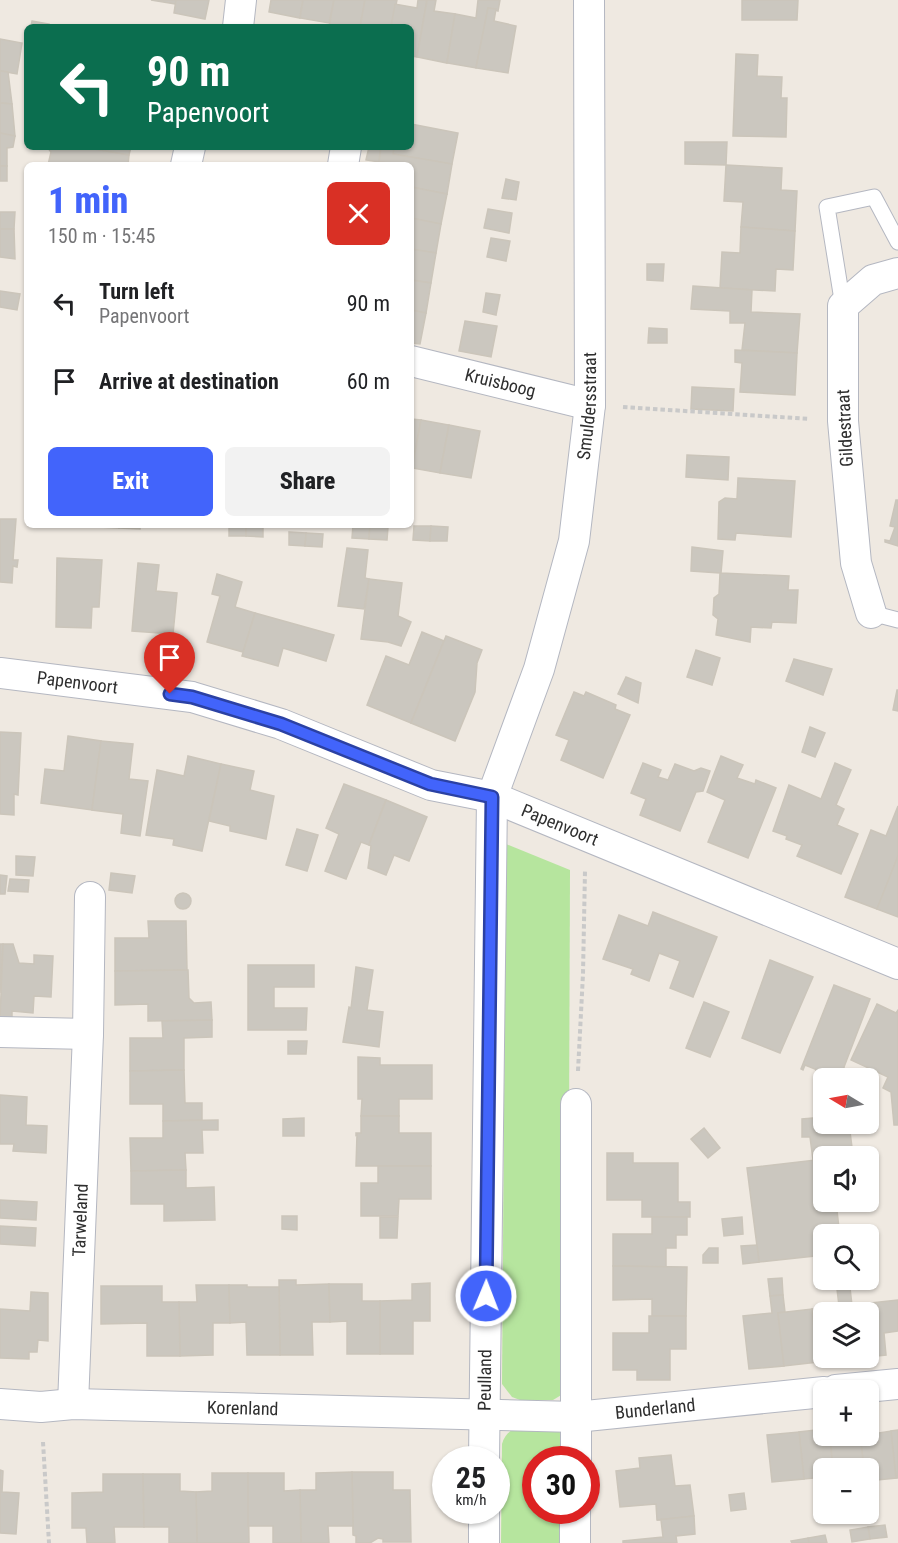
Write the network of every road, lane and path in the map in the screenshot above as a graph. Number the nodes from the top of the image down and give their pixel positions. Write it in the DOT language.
graph roads {
  1 [pos="241,0"];
  2 [pos="589,0"];
  3 [pos="238,24"];
  4 [pos="898,242"];
  5 [pos="898,273"];
  6 [pos="843,306"];
  7 [pos="414,362"];
  8 [pos="590,405"];
  9 [pos="843,421"];
  10 [pos="885,616"];
  11 [pos="0,673"];
  12 [pos="492,797"];
  13 [pos="585,834"];
  14 [pos="90,897"];
  15 [pos="898,964"];
  16 [pos="0,1032"];
  17 [pos="88,1034"];
  18 [pos="576,1104"];
  19 [pos="898,1384"];
  20 [pos="879,1386"];
  21 [pos="813,1393"];
  22 [pos="0,1404"];
  23 [pos="73,1404"];
  24 [pos="41,1407"];
  25 [pos="484,1415"];
  26 [pos="576,1416"];
  27 [pos="484,1446"];
  28 [pos="576,1446"];
  29 [pos="484,1524"];
  30 [pos="575,1524"];
  31 [pos="49,1543"];
  32 [pos="484,1543"];
  33 [pos="575,1543"];
  1 -- 3 [label="street"];
  2 -- 8 [label="street, Smuldersstraat"];
  4 -- 6 [label="lane"];
  5 -- 6 [label="street"];
  6 -- 9 [label="street, Gildestraat"];
  7 -- 8 [label="street, Kruisboog"];
  8 -- 9 [label="path"];
  8 -- 12 [label="street, Smuldersstraat"];
  9 -- 10 [label="street, Gildestraat"];
  11 -- 12 [label="street, Papenvoort"];
  12 -- 13 [label="street, Papenvoort"];
  12 -- 25 [label="street, Peulland"];
  13 -- 15 [label="street, Papenvoort"];
  13 -- 18 [label="path"];
  14 -- 17 [label="street, Tarweland"];
  16 -- 17 [label="street"];
  17 -- 23 [label="street, Tarweland"];
  18 -- 26 [label="street"];
  19 -- 20 [label="street"];
  21 -- 26 [label="street, Bunderland"];
  22 -- 24 [label="street, Korenland"];
  23 -- 24 [label="street, Korenland"];
  23 -- 25 [label="street, Korenland"];
  24 -- 31 [label="path"];
  25 -- 26 [label="street, Bunderland"];
  25 -- 27 [label="street, Peulland"];
  26 -- 28 [label="street"];
  29 -- 32 [label="street"];
  30 -- 33 [label="street"];
}
